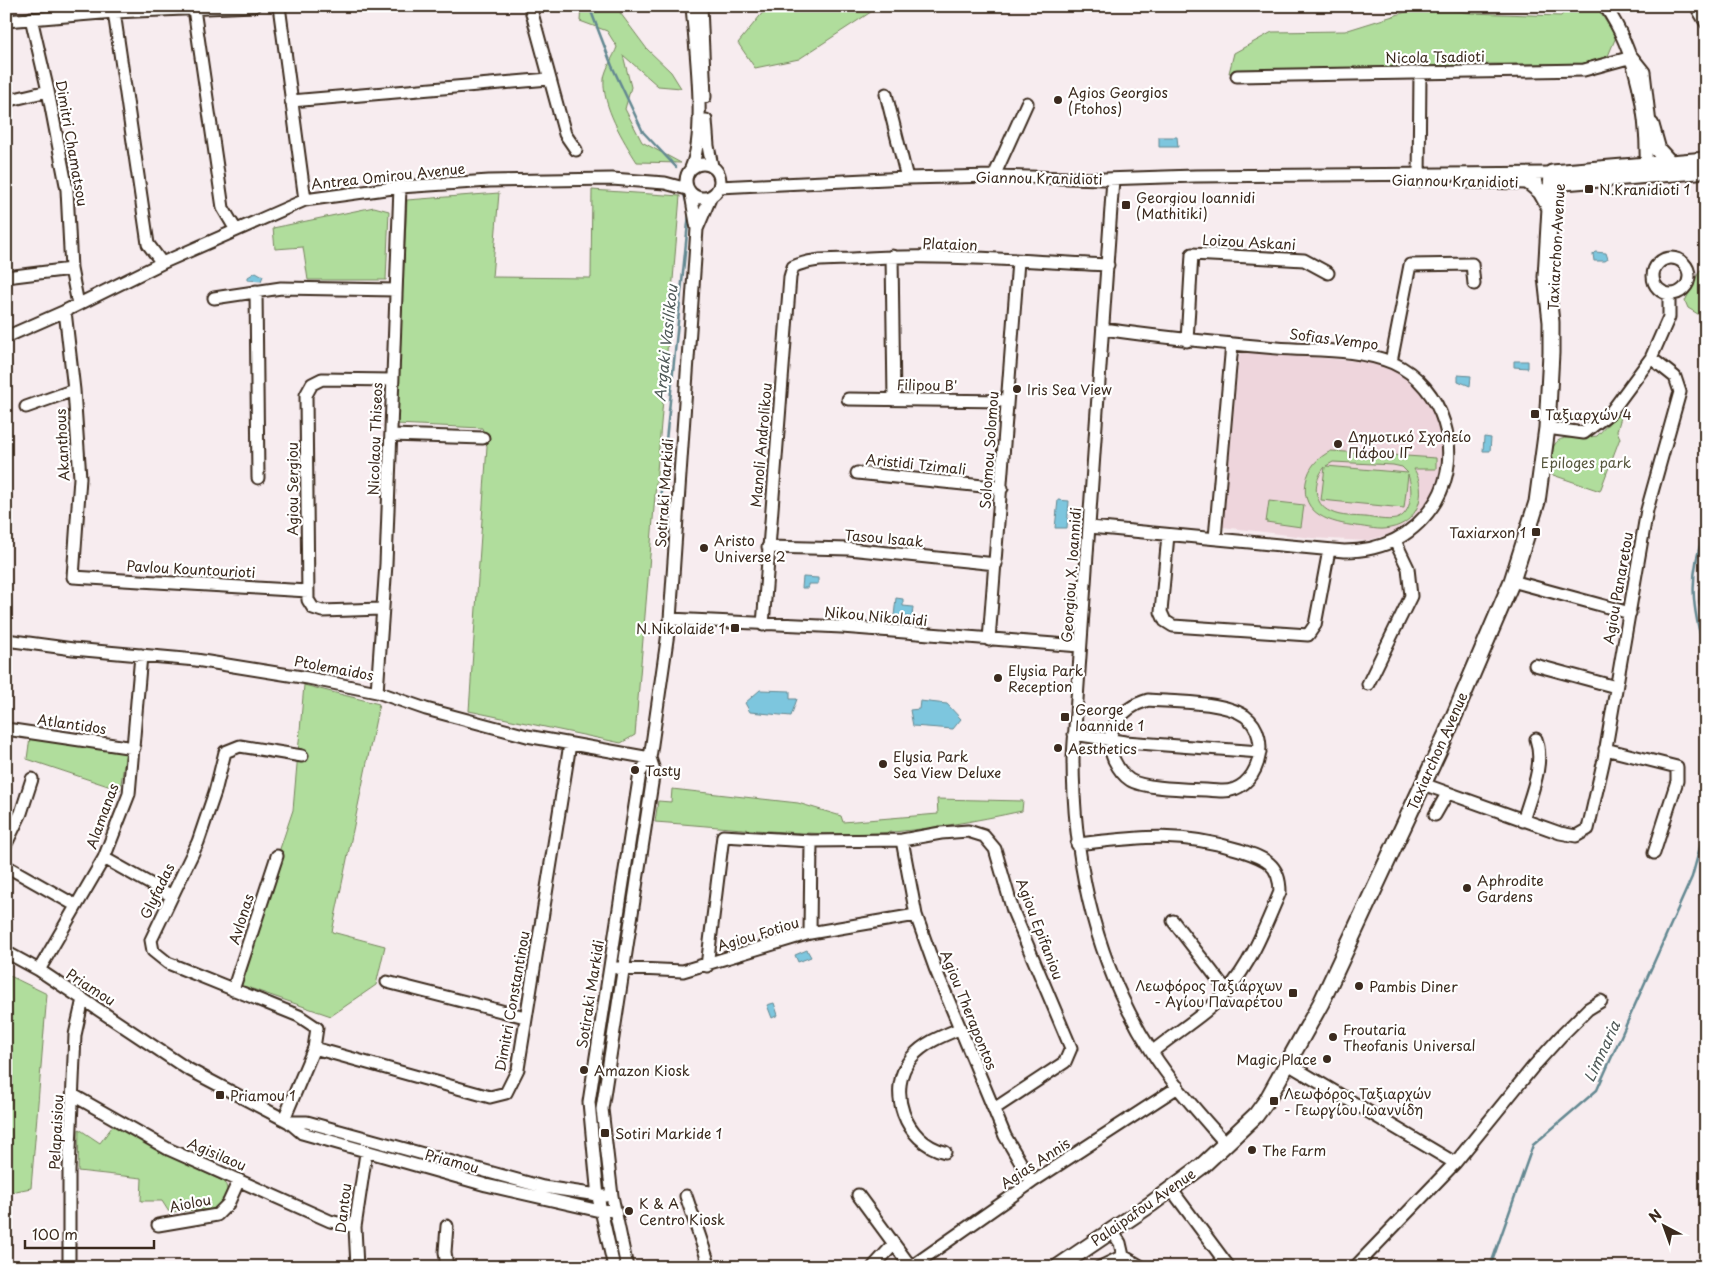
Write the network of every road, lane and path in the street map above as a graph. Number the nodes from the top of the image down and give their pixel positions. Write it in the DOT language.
graph roads {
  1 [pos="254,6"];
  2 [pos="279,6"];
  3 [pos="530,6"];
  4 [pos="692,6"];
  5 [pos="701,6"];
  6 [pos="1605,6"];
  7 [pos="1696,6"];
  8 [pos="194,9"];
  9 [pos="114,12"];
  10 [pos="31,18"];
  11 [pos="6,21"];
  12 [pos="1706,23"];
  13 [pos="1632,57"];
  14 [pos="1420,72"];
  15 [pos="1237,76"];
  16 [pos="549,79"];
  17 [pos="48,91"];
  18 [pos="886,94"];
  19 [pos="6,101"];
  20 [pos="291,101"];
  21 [pos="1027,103"];
  22 [pos="1651,125"];
  23 [pos="576,150"];
  24 [pos="1706,160"];
  25 [pos="1670,163"];
  26 [pos="712,166"];
  27 [pos="690,170"];
  28 [pos="1650,170"];
  29 [pos="1706,170"];
  30 [pos="994,176"];
  31 [pos="908,178"];
  32 [pos="1419,178"];
  33 [pos="1556,178"];
  34 [pos="1113,179"];
  35 [pos="665,183"];
  36 [pos="1530,183"];
  37 [pos="400,187"];
  38 [pos="689,192"];
  39 [pos="715,192"];
  40 [pos="305,200"];
  41 [pos="1551,210"];
  42 [pos="697,229"];
  43 [pos="236,230"];
  44 [pos="892,256"];
  45 [pos="1018,261"];
  46 [pos="162,263"];
  47 [pos="1108,265"];
  48 [pos="793,267"];
  49 [pos="71,269"];
  50 [pos="1328,273"];
  51 [pos="6,277"];
  52 [pos="1474,284"];
  53 [pos="396,290"];
  54 [pos="256,291"];
  55 [pos="1669,294"];
  56 [pos="214,298"];
  57 [pos="78,304"];
  58 [pos="65,311"];
  59 [pos="1551,322"];
  60 [pos="1104,329"];
  61 [pos="6,336"];
  62 [pos="1187,341"];
  63 [pos="1232,344"];
  64 [pos="1651,358"];
  65 [pos="1392,362"];
  66 [pos="392,380"];
  67 [pos="74,390"];
  68 [pos="848,399"];
  69 [pos="894,400"];
  70 [pos="1006,402"];
  71 [pos="26,407"];
  72 [pos="1547,428"];
  73 [pos="391,435"];
  74 [pos="483,438"];
  75 [pos="856,473"];
  76 [pos="258,478"];
  77 [pos="1002,488"];
  78 [pos="1090,527"];
  79 [pos="1168,535"];
  80 [pos="1215,538"];
  81 [pos="1395,541"];
  82 [pos="768,547"];
  83 [pos="1329,550"];
  84 [pos="996,564"];
  85 [pos="73,577"];
  86 [pos="1512,581"];
  87 [pos="308,591"];
  88 [pos="1706,591"];
  89 [pos="1706,603"];
  90 [pos="381,609"];
  91 [pos="1630,613"];
  92 [pos="670,619"];
  93 [pos="763,625"];
  94 [pos="6,640"];
  95 [pos="989,640"];
  96 [pos="1080,646"];
  97 [pos="141,655"];
  98 [pos="1535,665"];
  99 [pos="1368,684"];
  100 [pos="1616,687"];
  101 [pos="377,692"];
  102 [pos="6,729"];
  103 [pos="1074,734"];
  104 [pos="1109,739"];
  105 [pos="1536,739"];
  106 [pos="570,744"];
  107 [pos="134,748"];
  108 [pos="1605,749"];
  109 [pos="1260,752"];
  110 [pos="302,756"];
  111 [pos="650,758"];
  112 [pos="32,779"];
  113 [pos="1423,784"];
  114 [pos="1447,794"];
  115 [pos="1435,814"];
  116 [pos="1523,821"];
  117 [pos="902,840"];
  118 [pos="810,841"];
  119 [pos="6,844"];
  120 [pos="1077,844"];
  121 [pos="1654,853"];
  122 [pos="277,856"];
  123 [pos="104,858"];
  124 [pos="6,866"];
  125 [pos="172,896"];
  126 [pos="76,905"];
  127 [pos="916,915"];
  128 [pos="1173,921"];
  129 [pos="810,933"];
  130 [pos="6,952"];
  131 [pos="707,966"];
  132 [pos="609,968"];
  133 [pos="623,968"];
  134 [pos="39,970"];
  135 [pos="386,982"];
  136 [pos="233,990"];
  137 [pos="1227,991"];
  138 [pos="83,1000"];
  139 [pos="1601,1001"];
  140 [pos="525,1018"];
  141 [pos="959,1029"];
  142 [pos="314,1048"];
  143 [pos="1152,1052"];
  144 [pos="1288,1064"];
  145 [pos="1178,1087"];
  146 [pos="73,1095"];
  147 [pos="994,1108"];
  148 [pos="286,1120"];
  149 [pos="1226,1144"];
  150 [pos="945,1152"];
  151 [pos="366,1153"];
  152 [pos="1455,1163"];
  153 [pos="594,1170"];
  154 [pos="239,1180"];
  155 [pos="1032,1182"];
  156 [pos="1171,1189"];
  157 [pos="563,1191"];
  158 [pos="858,1195"];
  159 [pos="598,1196"];
  160 [pos="612,1196"];
  161 [pos="686,1196"];
  162 [pos="614,1210"];
  163 [pos="600,1211"];
  164 [pos="158,1225"];
  165 [pos="447,1226"];
  166 [pos="355,1227"];
  167 [pos="1112,1231"];
  168 [pos="894,1244"];
  169 [pos="1123,1256"];
  170 [pos="1356,1266"];
  171 [pos="69,1267"];
  172 [pos="356,1267"];
  173 [pos="447,1267"];
  174 [pos="614,1267"];
  175 [pos="627,1267"];
  176 [pos="710,1267"];
  177 [pos="873,1267"];
  178 [pos="911,1267"];
  179 [pos="1058,1267"];
  180 [pos="1100,1267"];
  181 [pos="1142,1267"];
  182 [pos="1229,1267"];
  1 -- 8 [label="street"];
  2 -- 20 [label="street"];
  3 -- 16 [label="street"];
  4 -- 27 [label="street"];
  5 -- 26 [label="street"];
  6 -- 13 [label="street"];
  7 -- 12 [label="street"];
  8 -- 9 [label="street"];
  8 -- 43 [label="street"];
  9 -- 10 [label="street"];
  9 -- 46 [label="street"];
  10 -- 11 [label="street"];
  10 -- 17 [label="street, Dimitri Chamatsou"];
  13 -- 14 [label="street, Nicola Tsadioti"];
  13 -- 22 [label="street"];
  13 -- 28 [label="street"];
  14 -- 15 [label="street, Nicola Tsadioti"];
  14 -- 32 [label="street"];
  16 -- 20 [label="street"];
  16 -- 23 [label="street"];
  17 -- 19 [label="street"];
  17 -- 49 [label="street, Dimitri Chamatsou"];
  18 -- 31 [label="street"];
  20 -- 40 [label="street"];
  21 -- 30 [label="street"];
  22 -- 25 [label="main road"];
  22 -- 28 [label="street"];
  24 -- 25 [label="main road, Giannou Kranidioti"];
  25 -- 28 [label="main road, Giannou Kranidioti"];
  26 -- 27 [label="street"];
  26 -- 39 [label="street"];
  27 -- 35 [label="street, Antrea Omirou Avenue"];
  27 -- 38 [label="street"];
  28 -- 29 [label="main road, Giannou Kranidioti"];
  28 -- 33 [label="main road, Giannou Kranidioti"];
  30 -- 31 [label="street, Giannou Kranidioti"];
  30 -- 34 [label="street, Giannou Kranidioti"];
  31 -- 39 [label="street, Giannou Kranidioti"];
  32 -- 33 [label="street, Giannou Kranidioti"];
  32 -- 34 [label="street, Giannou Kranidioti"];
  32 -- 36 [label="street, Giannou Kranidioti"];
  33 -- 36 [label="street, Giannou Kranidioti"];
  33 -- 41 [label="main road, Taxiarchon Avenue"];
  33 -- 59 [label="main road, Taxiarchon Avenue"];
  34 -- 47 [label="street, Georgiou X. Ioannidi"];
  35 -- 37 [label="street, Antrea Omirou Avenue"];
  35 -- 38 [label="street, Antrea Omirou Avenue"];
  36 -- 41 [label="main road"];
  37 -- 40 [label="street, Antrea Omirou Avenue"];
  37 -- 53 [label="street, Nicolaou Thiseos"];
  38 -- 39 [label="street"];
  38 -- 42 [label="street, Sotiraki Markidi"];
  39 -- 42 [label="street, Sotiraki Markidi"];
  40 -- 43 [label="street, Antrea Omirou Avenue"];
  41 -- 59 [label="main road, Taxiarchon Avenue"];
  42 -- 92 [label="street, Sotiraki Markidi"];
  43 -- 46 [label="street, Antrea Omirou Avenue"];
  44 -- 45 [label="street, Plataion"];
  44 -- 48 [label="street, Plataion"];
  44 -- 69 [label="street"];
  45 -- 47 [label="street, Plataion"];
  45 -- 70 [label="street, Solomou Solomou"];
  46 -- 57 [label="street, Antrea Omirou Avenue"];
  47 -- 60 [label="street, Georgiou X. Ioannidi"];
  48 -- 82 [label="street, Manoli Androlikou"];
  49 -- 51 [label="street"];
  49 -- 57 [label="street, Dimitri Chamatsou"];
  50 -- 62 [label="street, Loizou Askani"];
  52 -- 65 [label="street"];
  53 -- 54 [label="street"];
  53 -- 66 [label="street, Nicolaou Thiseos"];
  54 -- 56 [label="street"];
  54 -- 76 [label="street"];
  55 -- 64 [label="street"];
  57 -- 58 [label="street"];
  58 -- 61 [label="street"];
  58 -- 67 [label="street, Akanthous"];
  59 -- 72 [label="main road, Taxiarchon Avenue"];
  60 -- 62 [label="street, Sofias Vempo"];
  60 -- 78 [label="street, Georgiou X. Ioannidi"];
  62 -- 63 [label="street, Sofias Vempo"];
  63 -- 65 [label="street, Sofias Vempo"];
  63 -- 80 [label="street"];
  64 -- 72 [label="street"];
  64 -- 91 [label="street, Agiou Panaretou"];
  65 -- 81 [label="street, Sofias Vempo"];
  66 -- 73 [label="street, Nicolaou Thiseos"];
  66 -- 87 [label="street, Agiou Sergiou"];
  67 -- 71 [label="street"];
  67 -- 85 [label="street, Akanthous"];
  68 -- 69 [label="street, Filipou B'"];
  69 -- 70 [label="street, Filipou B'"];
  70 -- 77 [label="street, Solomou Solomou"];
  72 -- 86 [label="main road, Taxiarchon Avenue"];
  73 -- 74 [label="street"];
  73 -- 90 [label="street, Nicolaou Thiseos"];
  75 -- 77 [label="street, Aristidi Tzimali"];
  77 -- 84 [label="street, Solomou Solomou"];
  78 -- 79 [label="street, Sofias Vempo"];
  78 -- 96 [label="street, Georgiou X. Ioannidi"];
  79 -- 80 [label="street, Sofias Vempo"];
  79 -- 83 [label="street"];
  80 -- 83 [label="street, Sofias Vempo"];
  81 -- 83 [label="street, Sofias Vempo"];
  81 -- 99 [label="street"];
  82 -- 84 [label="street, Tasou Isaak"];
  82 -- 93 [label="street, Manoli Androlikou"];
  84 -- 95 [label="street, Solomou Solomou"];
  85 -- 87 [label="street, Pavlou Kountourioti"];
  86 -- 91 [label="street"];
  86 -- 113 [label="main road, Taxiarchon Avenue"];
  87 -- 90 [label="street"];
  88 -- 89 [label="street"];
  90 -- 101 [label="street, Nicolaou Thiseos"];
  91 -- 100 [label="street, Agiou Panaretou"];
  92 -- 93 [label="street, Nikou Nikolaidi"];
  92 -- 111 [label="street, Sotiraki Markidi"];
  93 -- 95 [label="street, Nikou Nikolaidi"];
  94 -- 97 [label="street, Ptolemaidos"];
  95 -- 96 [label="street, Nikou Nikolaidi"];
  96 -- 103 [label="street, Georgiou X. Ioannidi"];
  97 -- 101 [label="street, Ptolemaidos"];
  97 -- 107 [label="street, Alamanas"];
  98 -- 100 [label="street"];
  100 -- 108 [label="street, Agiou Panaretou"];
  101 -- 106 [label="street, Ptolemaidos"];
  102 -- 107 [label="street, Atlantidos"];
  103 -- 104 [label="street"];
  103 -- 120 [label="street, Georgiou X. Ioannidi"];
  104 -- 109 [label="street"];
  104 -- 109 [label="street"];
  104 -- 109 [label="street"];
  105 -- 116 [label="street"];
  106 -- 111 [label="street, Ptolemaidos"];
  106 -- 140 [label="street, Dimitri Constantinou"];
  107 -- 123 [label="street, Alamanas"];
  108 -- 116 [label="street, Agiou Panaretou"];
  108 -- 121 [label="street"];
  110 -- 125 [label="street, Glyfadas"];
  111 -- 132 [label="street, Sotiraki Markidi"];
  111 -- 133 [label="street, Sotiraki Markidi"];
  112 -- 119 [label="street"];
  113 -- 114 [label="street"];
  113 -- 144 [label="main road, Taxiarchon Avenue"];
  114 -- 115 [label="street"];
  114 -- 116 [label="street"];
  117 -- 118 [label="street, Agiou Epifaniou"];
  117 -- 127 [label="street, Agiou Therapontos"];
  117 -- 147 [label="street, Agiou Epifaniou"];
  118 -- 129 [label="street"];
  118 -- 131 [label="street, Agiou Epifaniou"];
  120 -- 137 [label="street"];
  120 -- 143 [label="street, Georgiou X. Ioannidi"];
  122 -- 136 [label="street, Avlonas"];
  123 -- 125 [label="street"];
  123 -- 126 [label="street, Alamanas"];
  124 -- 126 [label="street"];
  125 -- 136 [label="street, Glyfadas"];
  126 -- 134 [label="street, Alamanas"];
  127 -- 129 [label="street, Agiou Fotiou"];
  127 -- 141 [label="street, Agiou Therapontos"];
  128 -- 137 [label="street"];
  129 -- 131 [label="street, Agiou Fotiou"];
  130 -- 134 [label="street, Priamou"];
  131 -- 133 [label="street, Agiou Fotiou"];
  132 -- 133 [label="street, Agiou Fotiou"];
  132 -- 153 [label="street, Sotiraki Markidi"];
  133 -- 160 [label="street, Sotiraki Markidi"];
  134 -- 138 [label="street, Priamou"];
  135 -- 140 [label="street"];
  136 -- 142 [label="street, Glyfadas"];
  137 -- 143 [label="street"];
  138 -- 146 [label="street, Pelapaisiou"];
  138 -- 148 [label="street, Priamou"];
  139 -- 152 [label="street"];
  140 -- 142 [label="street, Dimitri Constantinou"];
  141 -- 147 [label="street, Agiou Therapontos"];
  141 -- 150 [label="street"];
  142 -- 148 [label="street"];
  143 -- 145 [label="street, Georgiou X. Ioannidi"];
  144 -- 149 [label="main road, Taxiarchon Avenue"];
  144 -- 152 [label="street"];
  145 -- 149 [label="street, Georgiou X. Ioannidi"];
  145 -- 155 [label="street, Agias Annis"];
  146 -- 154 [label="street, Agisilaou"];
  146 -- 171 [label="street, Pelapaisiou"];
  147 -- 155 [label="street, Agiou Therapontos"];
  148 -- 151 [label="street, Priamou"];
  148 -- 157 [label="street, Priamou"];
  149 -- 156 [label="main road, Palaipafou Avenue"];
  151 -- 163 [label="street, Priamou"];
  151 -- 166 [label="street, Dantou"];
  152 -- 170 [label="street"];
  153 -- 157 [label="street"];
  153 -- 159 [label="street, Sotiraki Markidi"];
  154 -- 164 [label="street, Aiolou"];
  154 -- 166 [label="street, Agisilaou"];
  155 -- 178 [label="street, Agias Annis"];
  156 -- 167 [label="main road, Palaipafou Avenue"];
  156 -- 182 [label="street"];
  157 -- 159 [label="street, Priamou"];
  158 -- 168 [label="street"];
  159 -- 160 [label="street, Priamou"];
  159 -- 163 [label="street, Sotiraki Markidi"];
  160 -- 162 [label="street, Sotiraki Markidi"];
  161 -- 176 [label="street"];
  162 -- 163 [label="street, Priamou"];
  162 -- 175 [label="street, Sotiraki Markidi"];
  163 -- 174 [label="street, Sotiraki Markidi"];
  165 -- 173 [label="street"];
  166 -- 172 [label="street, Dantou"];
  167 -- 169 [label="street"];
  167 -- 179 [label="main road, Palaipafou Avenue"];
  168 -- 177 [label="street"];
  168 -- 178 [label="street"];
  169 -- 180 [label="street"];
  169 -- 181 [label="street"];
}
